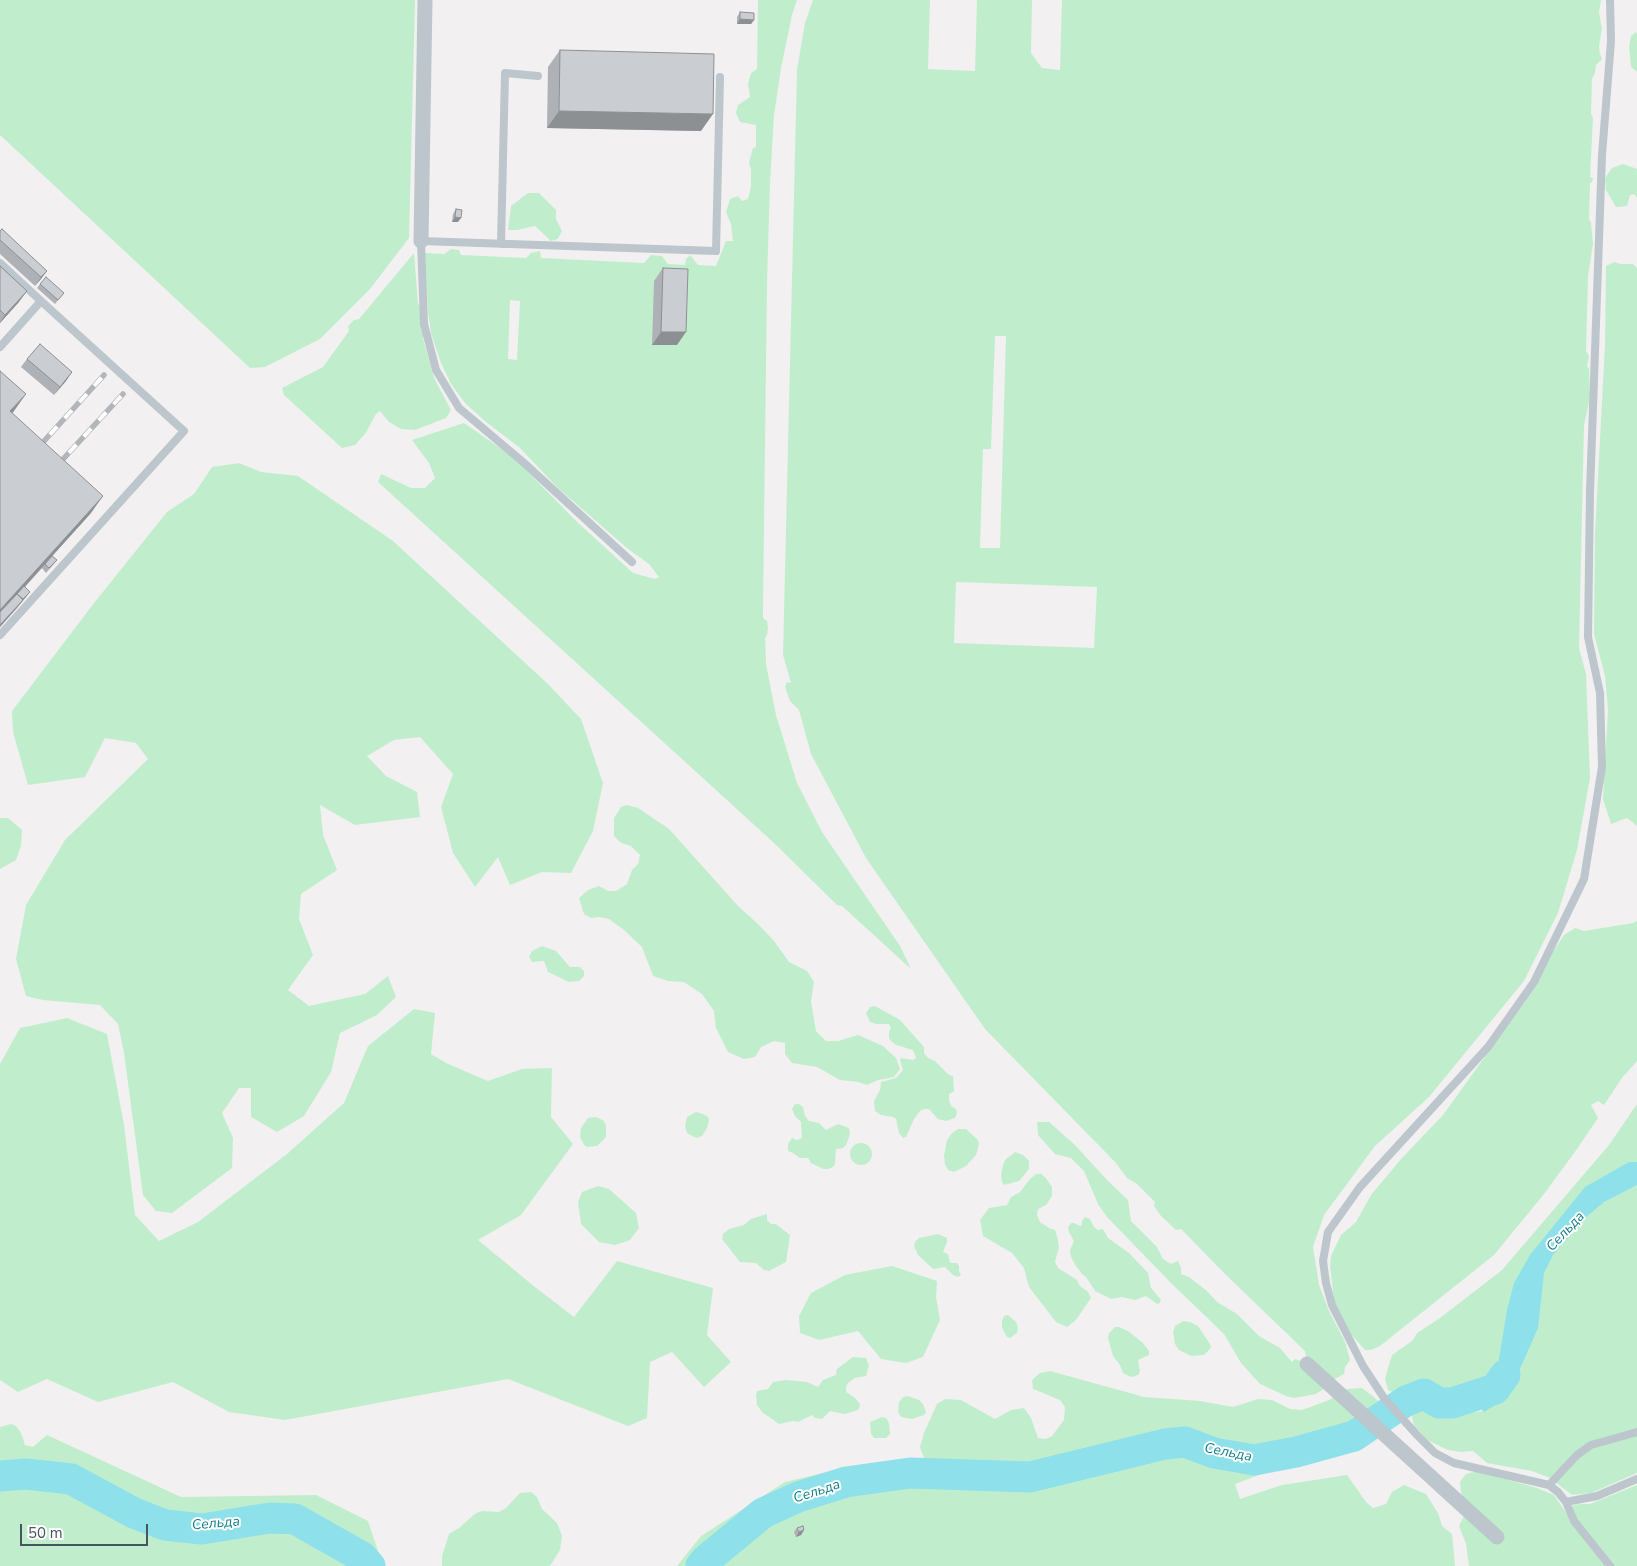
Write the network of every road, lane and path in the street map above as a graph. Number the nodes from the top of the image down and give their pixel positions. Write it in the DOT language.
graph roads {
  1 [pos="425,0"];
  2 [pos="1610,0"];
  3 [pos="538,76"];
  4 [pos="720,76"];
  5 [pos="421,241"];
  6 [pos="501,244"];
  7 [pos="0,263"];
  8 [pos="41,301"];
  9 [pos="0,347"];
  10 [pos="632,562"];
  11 [pos="0,635"];
  12 [pos="1307,1364"];
  13 [pos="1637,1432"];
  14 [pos="1637,1479"];
  15 [pos="1549,1485"];
  16 [pos="1566,1502"];
  17 [pos="1497,1537"];
  18 [pos="1610,1566"];
  1 -- 5 [label="street"];
  2 -- 15 [label="lane"];
  3 -- 6 [label="lane"];
  4 -- 6 [label="lane"];
  5 -- 6 [label="lane"];
  5 -- 10 [label="lane"];
  7 -- 8 [label="lane"];
  8 -- 9 [label="lane"];
  8 -- 11 [label="lane"];
  12 -- 17 [label="street"];
  13 -- 15 [label="lane"];
  14 -- 16 [label="lane"];
  15 -- 16 [label="lane"];
  16 -- 18 [label="lane"];
}
